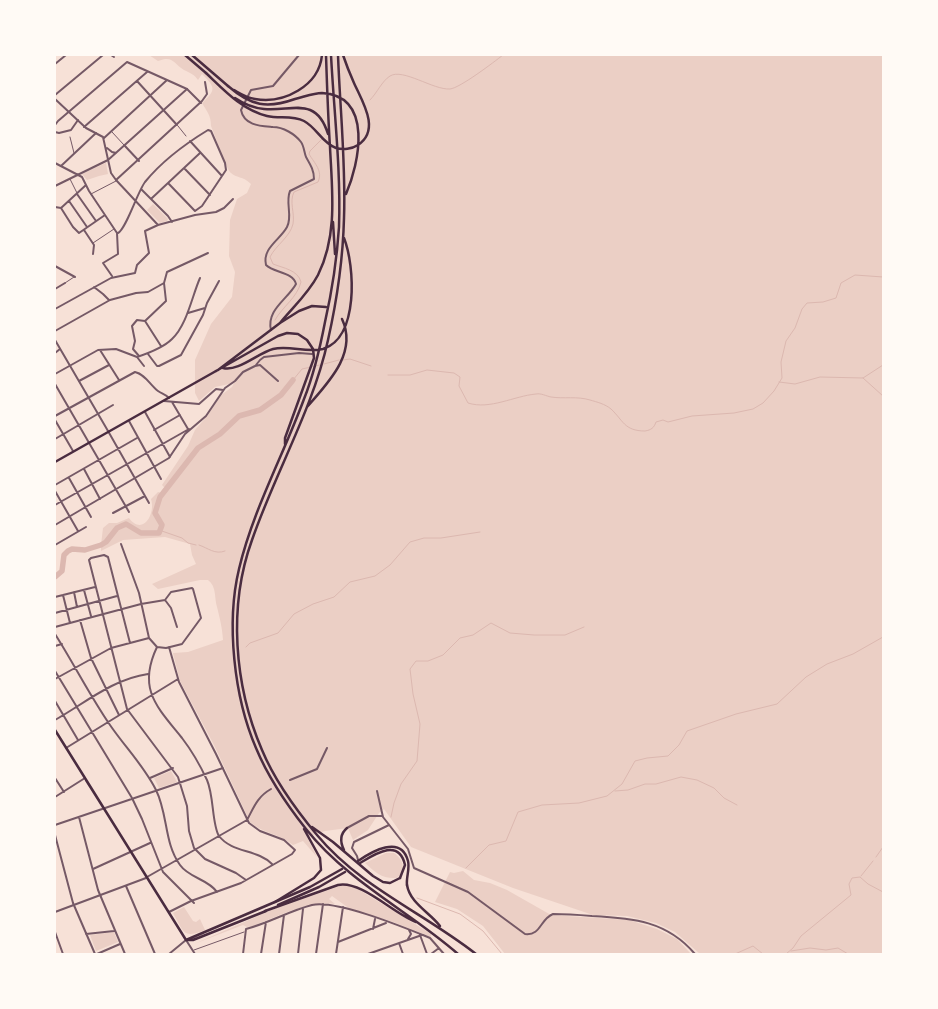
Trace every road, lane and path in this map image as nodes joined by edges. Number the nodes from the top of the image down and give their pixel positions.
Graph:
1 (66, 55) edge
2 (103, 55) edge
3 (111, 55) edge
4 (185, 55) edge
5 (192, 55) edge
6 (299, 55) edge
7 (324, 55) edge
8 (331, 55) edge
9 (338, 55) edge
10 (343, 55) edge
11 (114, 57) dead end
12 (55, 64) edge
13 (147, 72) junction
14 (167, 80) junction
15 (137, 81) junction
16 (205, 82) dead end
17 (228, 86) junction
18 (187, 89) junction
19 (228, 93) junction
20 (150, 96) junction
21 (55, 97) edge
22 (200, 103) junction
23 (164, 110) junction
24 (69, 112) junction
25 (78, 120) junction
26 (55, 125) edge
27 (177, 125) junction
28 (84, 127) junction
29 (55, 132) edge
30 (111, 132) junction
31 (96, 133) junction
32 (186, 136) dead end
33 (70, 137) dead end
34 (104, 138) junction
35 (330, 139) junction
36 (190, 141) junction
37 (106, 146) junction
38 (125, 146) junction
39 (118, 152) junction
40 (200, 153) junction
41 (74, 154) junction
42 (108, 160) junction
43 (139, 161) junction
44 (55, 163) edge
45 (61, 166) junction
46 (184, 168) junction
47 (79, 174) junction
48 (222, 176) junction
49 (70, 178) junction
50 (116, 180) junction
51 (168, 183) junction
52 (86, 185) junction
53 (55, 186) edge
54 (141, 189) junction
55 (77, 194) junction
56 (91, 194) junction
57 (210, 195) junction
58 (344, 197) junction
59 (152, 198) junction
60 (232, 198) dead end
61 (135, 200) junction
62 (69, 201) junction
63 (55, 207) edge
64 (61, 208) junction
65 (105, 215) junction
66 (96, 221) junction
67 (332, 221) junction
68 (172, 222) junction
69 (158, 225) junction
70 (87, 227) junction
71 (115, 229) junction
72 (84, 230) junction
73 (118, 234) junction
74 (344, 237) junction
75 (93, 243) junction
76 (208, 253) dead end
77 (92, 254) dead end
78 (335, 260) junction
79 (55, 266) edge
80 (75, 277) joint
81 (113, 277) junction
82 (200, 278) dead end
83 (219, 281) dead end
84 (65, 283) joint
85 (164, 283) junction
86 (55, 285) edge
87 (94, 287) junction
88 (56, 289) edge
89 (109, 300) junction
90 (206, 307) junction
91 (326, 307) dead end
92 (55, 308) edge
93 (188, 313) junction
94 (342, 319) dead end
95 (145, 321) junction
96 (280, 323) junction
97 (270, 330) junction
98 (55, 331) edge
99 (55, 340) edge
100 (161, 346) junction
101 (60, 349) junction
102 (100, 350) junction
103 (55, 352) edge
104 (147, 353) junction
105 (314, 354) junction
106 (139, 357) junction
107 (70, 365) junction
108 (109, 365) junction
109 (256, 365) junction
110 (144, 366) dead end
111 (223, 368) junction
112 (312, 370) junction
113 (216, 371) junction
114 (55, 374) edge
115 (119, 380) junction
116 (79, 381) junction
117 (278, 381) dead end
118 (55, 384) edge
119 (223, 390) junction
120 (88, 397) junction
121 (169, 398) junction
122 (163, 401) junction
123 (172, 402) junction
124 (113, 405) dead end
125 (69, 408) junction
126 (306, 408) junction
127 (145, 412) junction
128 (98, 414) junction
129 (180, 415) junction
130 (55, 416) edge
131 (55, 420) edge
132 (128, 421) junction
133 (79, 425) junction
134 (154, 430) junction
135 (189, 430) junction
136 (108, 431) junction
137 (64, 434) junction
138 (137, 438) junction
139 (55, 439) edge
140 (89, 442) junction
141 (162, 444) junction
142 (118, 449) junction
143 (73, 451) junction
144 (145, 453) junction
145 (55, 456) edge
146 (170, 457) junction
147 (99, 460) junction
148 (56, 461) edge
149 (127, 463) junction
150 (154, 468) junction
151 (84, 469) junction
152 (107, 474) junction
153 (68, 478) junction
154 (136, 479) junction
155 (161, 479) dead end
156 (92, 484) junction
157 (55, 485) edge
158 (116, 489) junction
159 (55, 491) edge
160 (77, 492) junction
161 (145, 496) junction
162 (100, 499) junction
163 (61, 501) junction
164 (150, 503) dead end
165 (55, 505) edge
166 (126, 506) junction
167 (86, 508) junction
168 (129, 512) dead end
169 (113, 513) dead end
170 (70, 517) junction
171 (91, 518) dead end
172 (55, 525) edge
173 (86, 527) dead end
174 (78, 531) junction
175 (122, 544) dead end
176 (55, 545) edge
177 (95, 587) junction
178 (84, 590) junction
179 (74, 592) junction
180 (63, 595) junction
181 (55, 596) edge
182 (117, 596) junction
183 (165, 600) junction
184 (99, 601) junction
185 (88, 604) junction
186 (141, 604) junction
187 (77, 607) junction
188 (66, 610) junction
189 (120, 610) junction
190 (55, 613) edge
191 (102, 615) junction
192 (91, 617) junction
193 (80, 620) junction
194 (70, 623) junction
195 (55, 627) edge
196 (177, 627) dead end
197 (55, 634) edge
198 (149, 638) junction
199 (130, 643) junction
200 (62, 644) junction
201 (55, 646) edge
202 (157, 647) junction
203 (169, 647) junction
204 (111, 648) junction
205 (91, 658) junction
206 (75, 667) junction
207 (55, 671) edge
208 (148, 674) junction
209 (58, 677) junction
210 (55, 679) edge
211 (178, 680) junction
212 (120, 682) junction
213 (106, 689) junction
214 (151, 695) junction
215 (94, 697) junction
216 (55, 701) edge
217 (77, 708) junction
218 (128, 709) junction
219 (64, 715) junction
220 (118, 715) junction
221 (55, 720) edge
222 (108, 722) junction
223 (55, 732) edge
224 (91, 732) junction
225 (78, 740) junction
226 (66, 748) junction
227 (327, 748) dead end
228 (173, 768) junction
229 (223, 768) junction
230 (204, 775) junction
231 (55, 778) edge
232 (150, 778) junction
233 (86, 779) junction
234 (290, 780) dead end
235 (181, 783) junction
236 (271, 790) dead end
237 (156, 791) junction
238 (377, 791) dead end
239 (64, 792) junction
240 (55, 796) edge
241 (132, 798) junction
242 (104, 808) junction
243 (79, 816) junction
244 (298, 817) junction
245 (383, 817) junction
246 (247, 820) junction
247 (55, 825) edge
248 (390, 825) junction
249 (310, 826) junction
250 (347, 828) joint
251 (55, 834) edge
252 (220, 836) junction
253 (151, 843) junction
254 (196, 850) junction
255 (130, 852) junction
256 (346, 853) junction
257 (177, 861) junction
258 (359, 862) junction
259 (272, 864) junction
260 (92, 868) junction
261 (414, 868) junction
262 (408, 869) junction
263 (162, 870) junction
264 (146, 878) junction
265 (246, 880) junction
266 (126, 886) junction
267 (217, 892) junction
268 (100, 895) junction
269 (191, 901) junction
270 (275, 902) junction
271 (194, 903) dead end
272 (323, 904) junction
273 (74, 905) junction
274 (343, 907) junction
275 (304, 908) junction
276 (265, 911) junction
277 (55, 912) edge
278 (168, 912) junction
279 (284, 915) junction
280 (375, 918) junction
281 (266, 922) junction
282 (387, 922) junction
283 (420, 923) junction
284 (405, 928) junction
285 (373, 929) junction
286 (442, 929) junction
287 (115, 930) junction
288 (246, 930) junction
289 (55, 932) edge
290 (86, 934) junction
291 (421, 935) junction
292 (408, 939) junction
293 (186, 940) junction
294 (338, 942) junction
295 (399, 943) junction
296 (120, 944) junction
297 (439, 948) junction
298 (193, 950) junction
299 (378, 950) junction
300 (63, 954) edge
301 (96, 954) edge
302 (125, 954) edge
303 (155, 954) edge
304 (169, 954) edge
305 (195, 954) edge
306 (243, 954) edge
307 (261, 954) edge
308 (279, 954) edge
309 (298, 954) edge
310 (316, 954) edge
311 (336, 954) edge
312 (368, 954) edge
313 (380, 954) edge
314 (403, 954) edge
315 (427, 954) edge
316 (431, 954) edge
317 (444, 954) edge
318 (458, 954) edge
319 (476, 954) edge
320 (695, 954) edge

1 - 12 street
2 - 21 street
3 - 11 street
4 - 19 main road
5 - 17 main road
6 - 97 street
7 - 17 main road
7 - 35 main road
8 - 78 main road
9 - 58 main road
10 - 19 main road
13 - 14 street
13 - 15 street
13 - 24 street
14 - 18 street
14 - 20 street
15 - 20 street
15 - 28 street
16 - 22 street
17 - 58 main road
18 - 22 street
18 - 23 street
19 - 35 main road
20 - 23 street
20 - 30 street
21 - 24 street
22 - 27 street
23 - 27 street
23 - 38 street
24 - 25 street
24 - 26 street
25 - 28 street
25 - 29 street
27 - 32 street
27 - 43 street
28 - 31 street
30 - 34 street
30 - 38 street
31 - 34 street
31 - 41 street
33 - 41 street
34 - 37 street
35 - 67 main road
36 - 40 street
36 - 48 street
36 - 54 street
37 - 39 street
37 - 42 street
38 - 39 street
38 - 43 street
39 - 42 street
40 - 46 street
40 - 48 street
41 - 45 street
42 - 47 street
42 - 50 street
43 - 50 street
44 - 45 street
45 - 47 street
46 - 51 street
46 - 57 street
47 - 49 street
47 - 52 street
48 - 57 street
49 - 53 street
49 - 55 street
50 - 56 street
50 - 61 street
51 - 57 street
51 - 59 street
52 - 55 street
52 - 56 street
54 - 59 street
54 - 61 street
55 - 62 street
55 - 66 street
56 - 65 street
58 - 74 main road
59 - 68 street
60 - 68 street
61 - 69 street
61 - 73 street
62 - 64 street
62 - 70 street
63 - 64 street
64 - 72 street
65 - 66 street
65 - 71 street
66 - 70 street
67 - 78 main road
67 - 96 main road
68 - 69 street
69 - 81 street
70 - 72 street
71 - 73 street
71 - 75 street
72 - 75 street
73 - 81 street
74 - 111 main road
74 - 126 main road
75 - 77 street
76 - 85 street
78 - 112 main road
79 - 80 street
80 - 84 street
81 - 87 street
82 - 93 street
83 - 90 street
84 - 88 street
85 - 89 street
85 - 95 street
86 - 88 street
87 - 89 street
87 - 92 street
89 - 98 street
90 - 93 street
90 - 104 street
91 - 96 main road
93 - 100 street
94 - 126 main road
95 - 100 street
95 - 106 street
96 - 97 main road
97 - 113 main road
99 - 101 street
100 - 104 street
101 - 103 street
101 - 107 street
102 - 106 street
102 - 107 street
102 - 108 street
104 - 106 street
105 - 109 street
105 - 111 main road
105 - 112 main road
106 - 110 street
107 - 114 street
107 - 116 street
108 - 115 street
108 - 116 street
109 - 117 street
109 - 119 street
111 - 113 main road
112 - 244 main road
113 - 121 main road
115 - 120 street
115 - 121 street
116 - 120 street
118 - 125 street
119 - 123 street
119 - 135 street
120 - 125 street
120 - 128 street
121 - 122 main road
122 - 123 street
122 - 127 main road
123 - 129 street
124 - 128 street
125 - 130 street
125 - 133 street
126 - 249 main road
127 - 132 main road
127 - 134 street
128 - 133 street
128 - 136 street
129 - 134 street
129 - 135 street
131 - 137 street
132 - 136 main road
132 - 138 street
133 - 137 street
133 - 140 street
134 - 141 street
135 - 141 street
135 - 146 street
136 - 140 main road
136 - 142 street
137 - 139 street
137 - 143 street
138 - 142 street
138 - 144 street
140 - 143 main road
140 - 147 street
141 - 144 street
141 - 146 street
142 - 147 street
142 - 149 street
143 - 148 main road
144 - 149 street
144 - 150 street
145 - 148 street
146 - 150 street
147 - 151 street
147 - 152 street
149 - 152 street
149 - 154 street
150 - 154 street
150 - 155 street
151 - 153 street
151 - 156 street
152 - 156 street
152 - 158 street
153 - 157 street
153 - 160 street
154 - 158 street
154 - 161 street
156 - 160 street
156 - 162 street
158 - 162 street
158 - 166 street
159 - 163 street
160 - 163 street
160 - 167 street
161 - 164 street
161 - 166 street
162 - 167 street
163 - 165 street
163 - 170 street
166 - 168 street
166 - 169 street
167 - 170 street
167 - 171 street
170 - 172 street
170 - 174 street
173 - 174 street
174 - 176 street
175 - 186 street
177 - 178 street
177 - 182 street
177 - 184 street
178 - 179 street
178 - 185 street
179 - 180 street
179 - 187 street
180 - 181 street
180 - 188 street
182 - 184 street
182 - 189 street
183 - 186 street
183 - 196 street
183 - 203 street
184 - 185 street
184 - 191 street
185 - 187 street
185 - 192 street
186 - 189 street
186 - 198 street
187 - 188 street
188 - 190 street
188 - 194 street
189 - 191 street
189 - 199 street
191 - 192 street
191 - 204 street
192 - 193 street
193 - 194 street
193 - 205 street
194 - 195 street
197 - 200 street
198 - 199 street
198 - 202 street
199 - 204 street
200 - 201 street
200 - 206 street
202 - 203 street
202 - 208 street
203 - 211 street
204 - 205 street
204 - 212 street
205 - 206 street
205 - 213 street
206 - 209 street
206 - 215 street
207 - 209 street
208 - 212 street
208 - 214 street
209 - 210 street
209 - 217 street
211 - 214 street
211 - 229 street
212 - 213 street
212 - 218 street
213 - 215 street
213 - 220 street
214 - 218 street
214 - 230 street
215 - 217 street
215 - 222 street
216 - 219 street
217 - 219 street
217 - 224 street
218 - 220 street
218 - 228 street
219 - 221 street
219 - 225 street
220 - 222 street
222 - 224 street
222 - 232 street
223 - 226 main road
224 - 225 street
224 - 241 street
225 - 226 street
226 - 233 main road
227 - 234 street
228 - 232 street
228 - 235 street
229 - 230 street
229 - 246 street
230 - 235 street
230 - 252 street
231 - 239 street
232 - 237 street
233 - 239 street
233 - 242 main road
235 - 237 street
235 - 254 street
236 - 246 street
237 - 241 street
237 - 257 street
238 - 245 street
239 - 240 street
241 - 242 street
241 - 253 street
242 - 243 street
242 - 255 main road
243 - 247 street
243 - 260 street
244 - 270 main road
244 - 283 main road
245 - 248 street
245 - 250 street
246 - 252 street
246 - 259 street
248 - 258 street
248 - 261 street
249 - 256 main road
249 - 286 main road
250 - 256 main road
251 - 273 street
252 - 254 street
252 - 259 street
253 - 255 street
253 - 263 street
254 - 257 street
254 - 265 street
255 - 260 street
255 - 264 main road
256 - 258 main road
257 - 263 street
257 - 267 street
258 - 262 main road
259 - 265 street
260 - 268 street
261 - 262 street
261 - 320 street
262 - 286 main road
263 - 264 street
263 - 269 street
264 - 266 street
264 - 278 main road
265 - 267 street
266 - 268 street
266 - 303 street
267 - 269 street
268 - 273 street
268 - 287 street
269 - 271 street
269 - 278 street
270 - 276 main road
270 - 293 main road
272 - 274 street
272 - 275 street
272 - 310 street
273 - 277 street
273 - 290 street
274 - 280 street
274 - 294 street
275 - 279 street
275 - 309 street
276 - 283 main road
276 - 293 main road
278 - 293 main road
279 - 281 street
279 - 308 street
280 - 282 street
280 - 285 street
281 - 288 street
281 - 307 street
282 - 284 street
282 - 285 street
283 - 318 main road
284 - 291 street
284 - 292 street
285 - 294 street
286 - 319 main road
287 - 290 street
287 - 296 street
288 - 298 street
288 - 306 street
289 - 300 street
290 - 301 street
291 - 292 street
291 - 297 street
291 - 315 street
292 - 295 street
293 - 298 street
293 - 304 street
294 - 311 street
295 - 299 street
295 - 314 street
296 - 301 street
296 - 302 street
297 - 316 street
297 - 317 street
298 - 305 street
299 - 312 street
299 - 313 street

